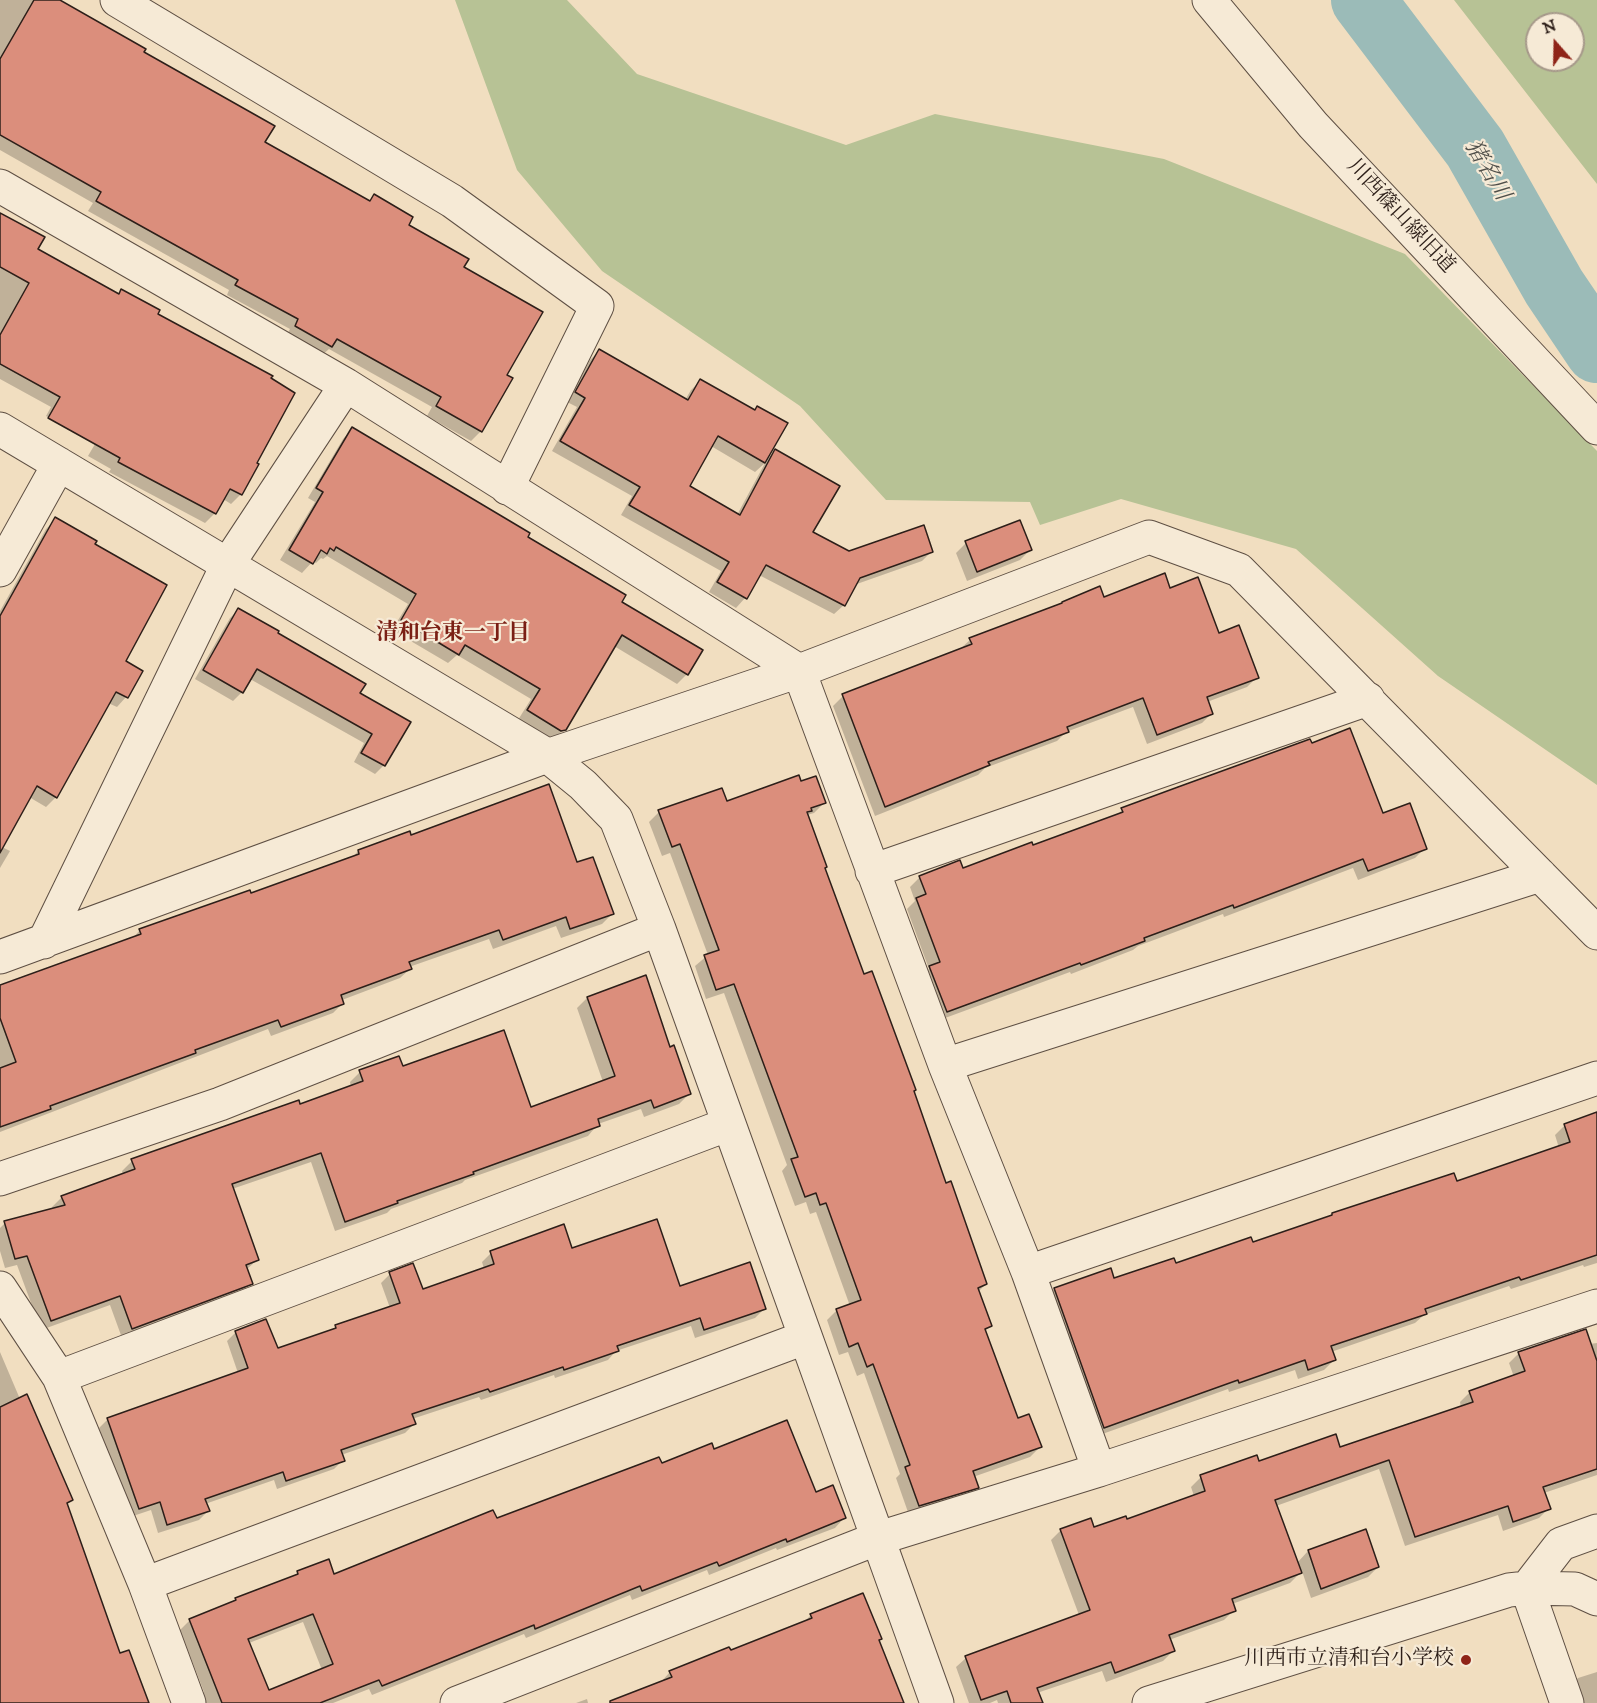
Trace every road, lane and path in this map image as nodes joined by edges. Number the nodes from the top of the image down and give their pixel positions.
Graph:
1 (117, 0) edge
2 (1209, 0) edge
3 (0, 186) edge
4 (346, 385) junction
5 (1597, 428) edge
6 (0, 429) edge
7 (59, 464) junction
8 (507, 488) junction
9 (228, 564) junction
10 (0, 570) edge
11 (799, 671) junction
12 (1368, 699) junction
13 (547, 756) junction
14 (872, 872) junction
15 (1540, 875) junction
16 (659, 929) junction
17 (1597, 933) edge
18 (44, 942) junction
19 (0, 957) edge
20 (945, 1065) junction
21 (1597, 1078) edge
22 (729, 1124) junction
23 (0, 1179) edge
24 (1028, 1272) junction
25 (0, 1288) edge
26 (1597, 1306) edge
27 (804, 1338) junction
28 (59, 1377) junction
29 (1099, 1470) junction
30 (1597, 1532) edge
31 (876, 1539) junction
32 (146, 1584) junction
33 (1527, 1588) junction
34 (1597, 1599) edge
35 (189, 1703) edge
36 (457, 1703) edge
37 (937, 1703) edge
38 (1149, 1703) edge
39 (1567, 1703) edge

1 - 8 street
2 - 5 street, 川西篠山線旧道
3 - 4 street
4 - 8 street
4 - 9 street
6 - 7 street
7 - 9 street
7 - 10 street
8 - 11 street
9 - 13 street
9 - 18 street
11 - 12 street
11 - 13 street
11 - 14 street
12 - 14 street
12 - 15 street
13 - 16 street
13 - 18 street
14 - 20 street
15 - 17 street
15 - 20 street
16 - 22 street
16 - 23 street
18 - 19 street
20 - 24 street
21 - 24 street
22 - 27 street
22 - 28 street
24 - 29 street
25 - 28 street
26 - 29 street
27 - 31 street
27 - 32 street
28 - 32 street
29 - 31 street
30 - 33 street
31 - 36 street
31 - 37 street
32 - 35 street
33 - 34 street
33 - 38 street
33 - 39 street

